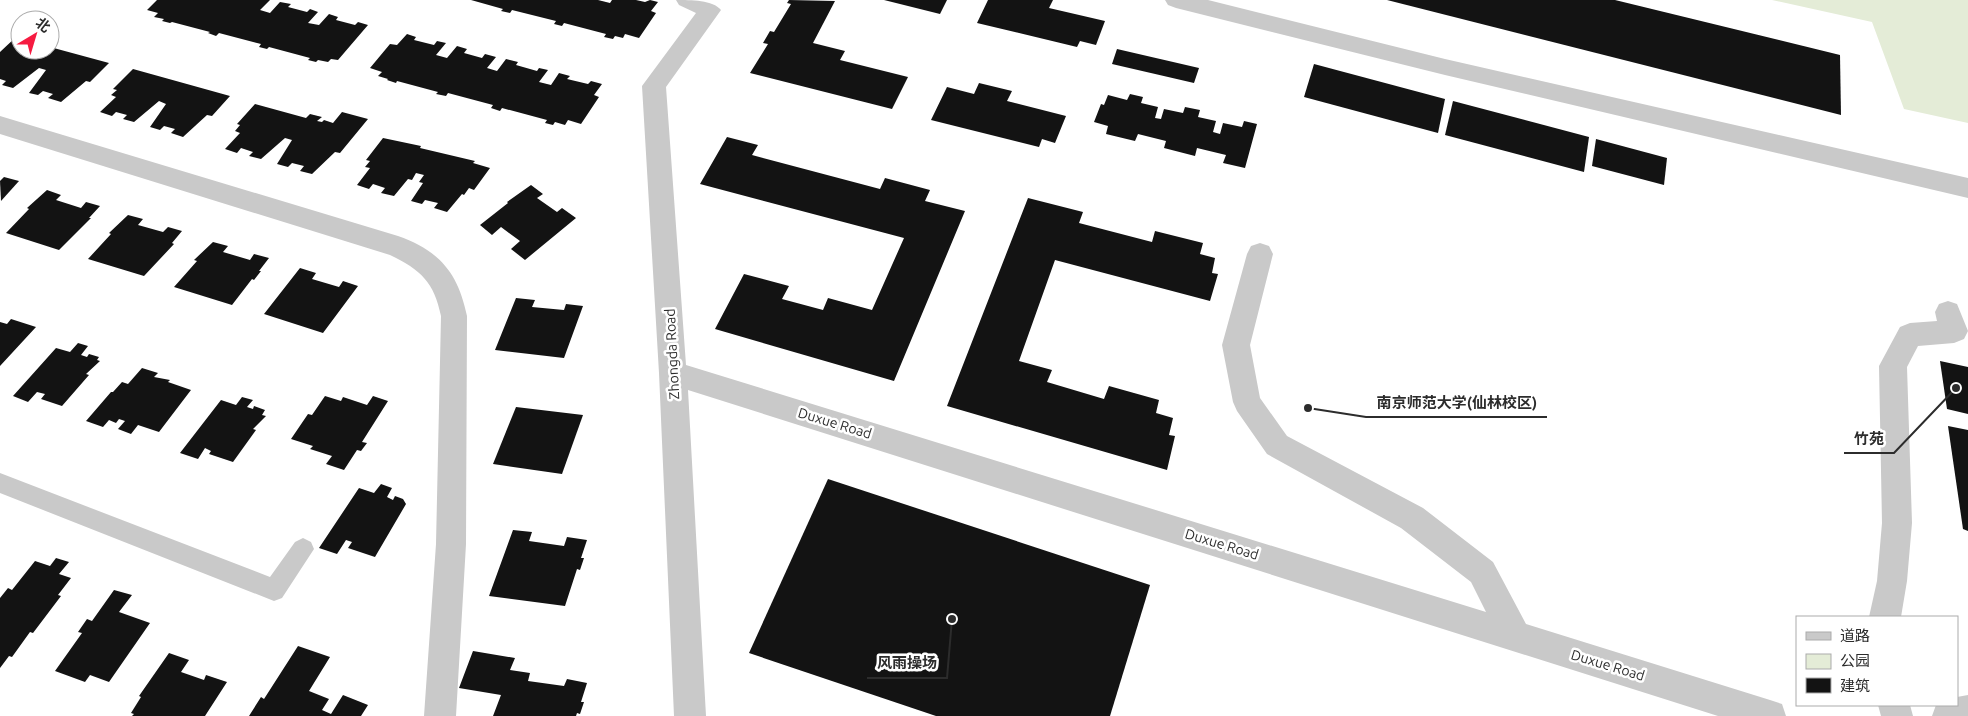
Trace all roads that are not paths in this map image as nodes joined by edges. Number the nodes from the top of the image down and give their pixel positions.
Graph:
1 (1176, 0) edge
2 (698, 5) edge
3 (0, 125) edge
4 (1968, 188) edge
5 (1260, 254) dead end
6 (1948, 312) dead end
7 (673, 373) junction
8 (0, 482) edge
9 (303, 549) dead end
10 (1885, 616) edge
11 (1515, 636) junction
12 (1968, 711) edge
13 (440, 716) edge
14 (690, 716) edge
15 (1770, 716) edge
16 (1948, 716) edge

1 - 4 street
2 - 7 street, Zhongda Road
3 - 13 street
5 - 11 street
6 - 10 street
7 - 11 street, Duxue Road
7 - 14 street, Zhongda Road
8 - 9 lane
11 - 15 street, Duxue Road
12 - 16 street

